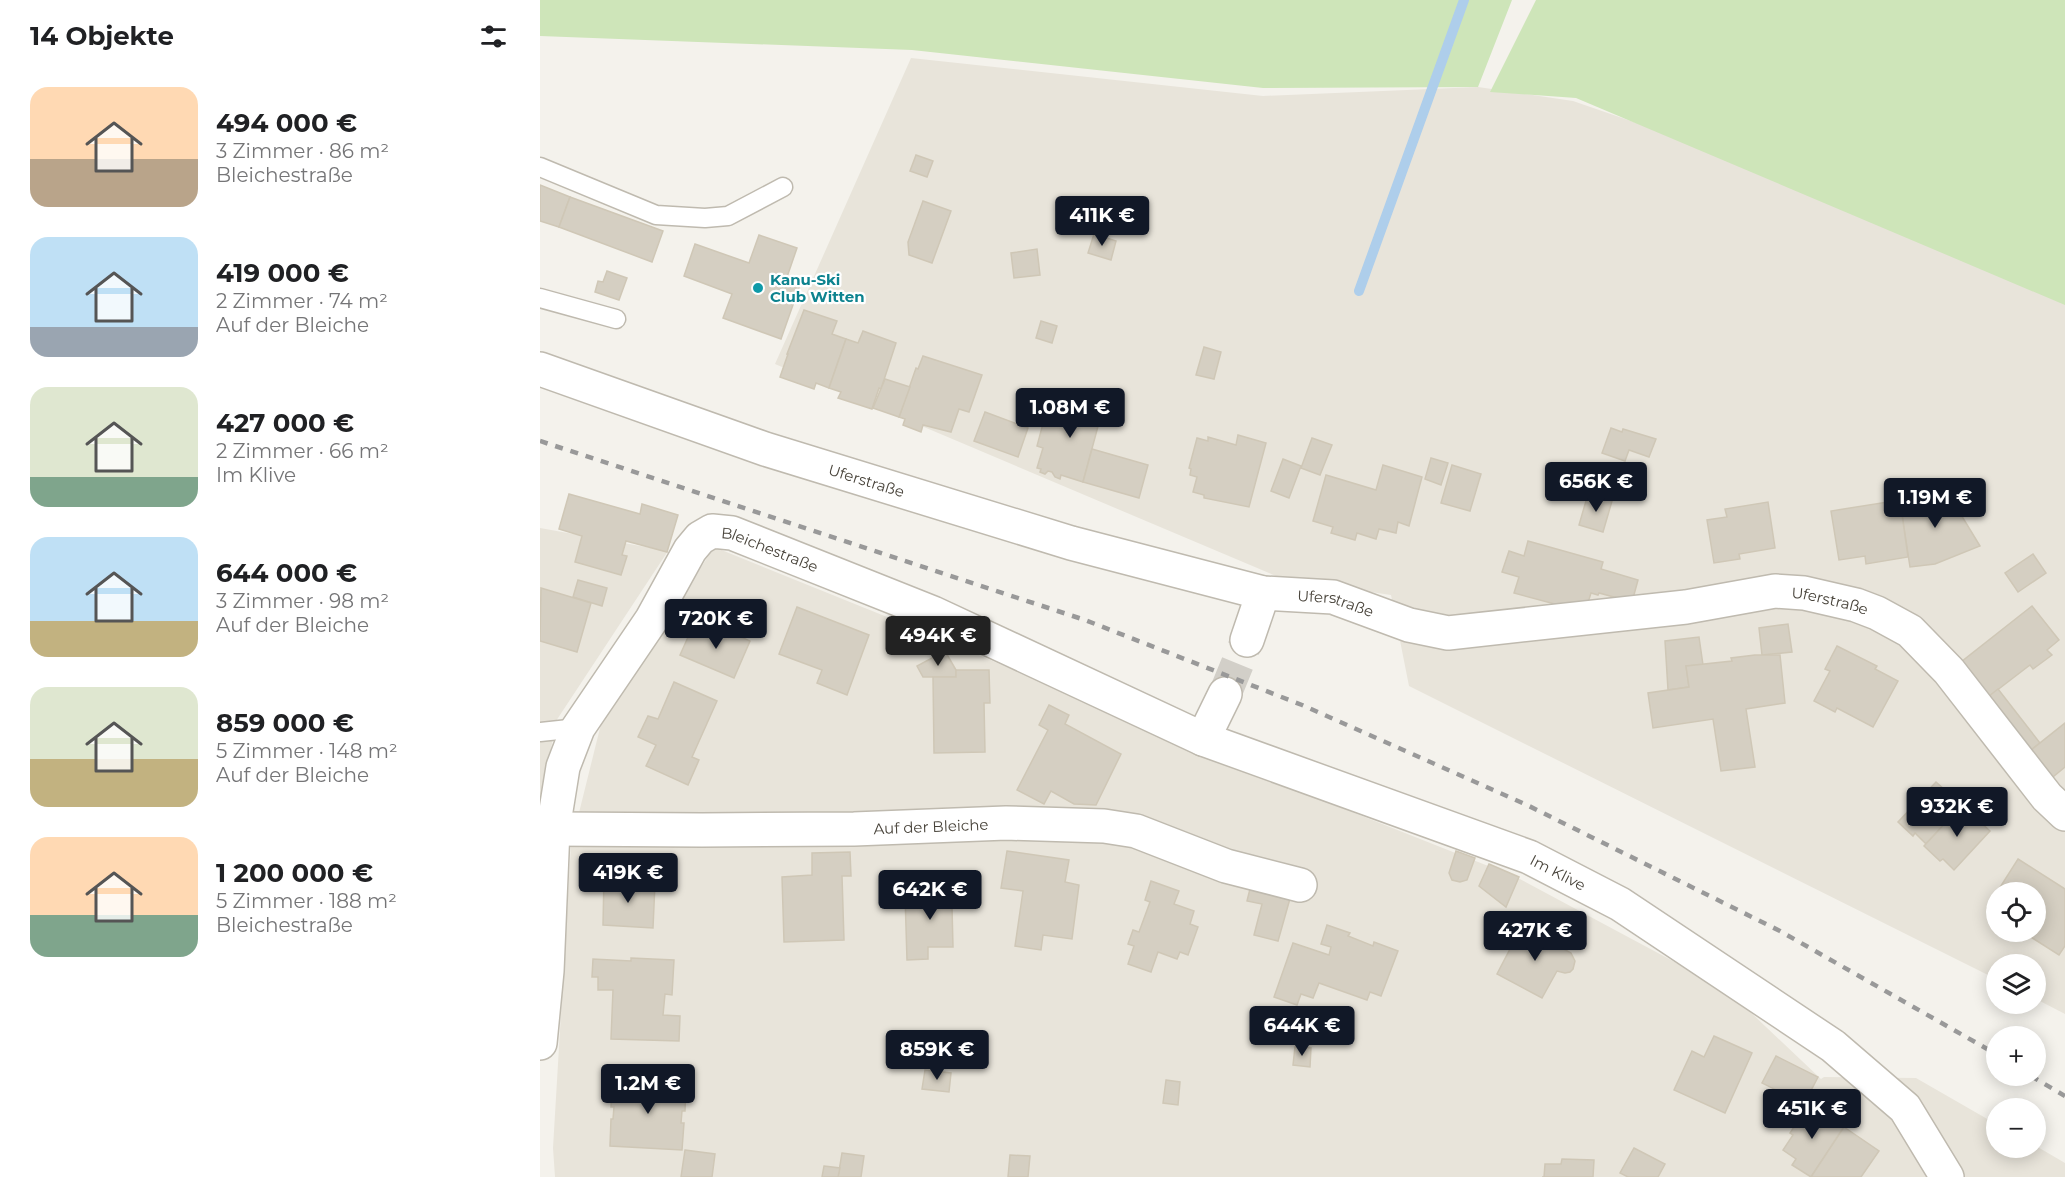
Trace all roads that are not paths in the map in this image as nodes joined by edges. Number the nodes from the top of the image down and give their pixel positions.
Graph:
1 (540, 167) edge
2 (783, 188) dead end
3 (540, 298) edge
4 (616, 319) dead end
5 (540, 369) edge
6 (1263, 593) junction
7 (1247, 640) tunnel mouth
8 (1225, 694) tunnel mouth
9 (578, 728) junction
10 (540, 732) edge
11 (1203, 739) junction
12 (2065, 814) edge
13 (553, 829) junction
14 (1300, 885) dead end
15 (540, 1043) edge
16 (1947, 1177) edge

1 - 2 lane
3 - 4 lane
5 - 6 street, Uferstraße
6 - 7 street
6 - 12 street, Uferstraße
8 - 11 street
9 - 10 lane
9 - 11 street, Bleichestraße
9 - 13 street, Bleichestraße
11 - 16 street, Im Klive
13 - 14 street, Auf der Bleiche
13 - 15 street, Bleichestraße

